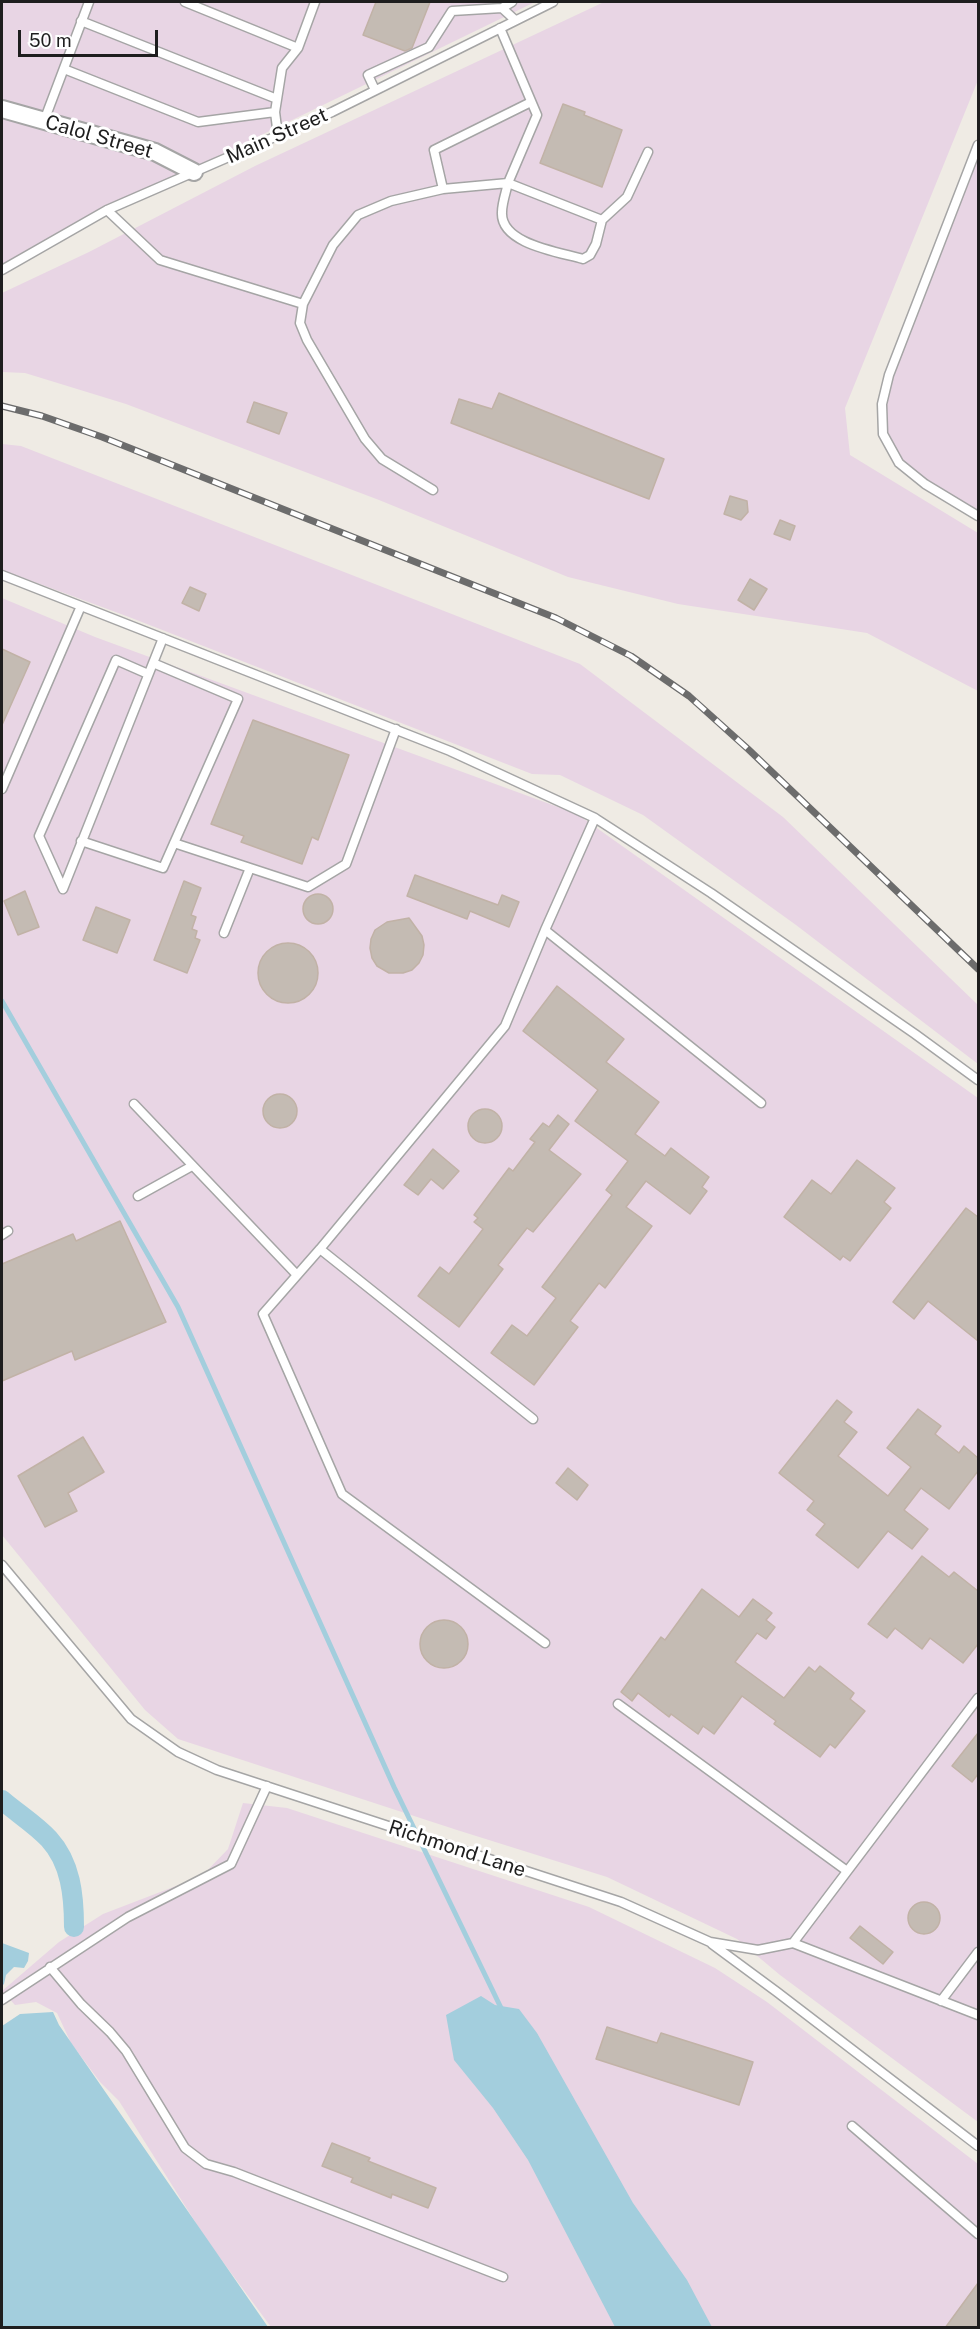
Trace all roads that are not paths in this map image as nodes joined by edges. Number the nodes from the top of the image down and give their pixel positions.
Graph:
1 (89, 2) edge
2 (185, 2) edge
3 (315, 2) edge
4 (512, 2) edge
5 (553, 2) edge
6 (502, 8) junction
7 (515, 20) junction
8 (81, 21) junction
9 (500, 28) junction
10 (298, 48) junction
11 (64, 69) junction
12 (375, 90) junction
13 (277, 99) junction
14 (531, 102) junction
15 (2, 109) edge
16 (275, 112) junction
17 (44, 121) junction
18 (278, 136) junction
19 (978, 145) edge
20 (648, 152) dead end
21 (195, 172) junction
22 (508, 183) junction
23 (443, 189) junction
24 (107, 210) junction
25 (602, 220) junction
26 (2, 270) edge
27 (303, 304) junction
28 (433, 490) dead end
29 (978, 516) edge
30 (2, 575) edge
31 (81, 606) junction
32 (163, 638) junction
33 (153, 663) junction
34 (148, 674) junction
35 (396, 729) junction
36 (2, 789) edge
37 (595, 818) junction
38 (81, 841) junction
39 (174, 843) junction
40 (250, 868) junction
41 (545, 930) junction
42 (224, 933) dead end
43 (978, 1080) edge
44 (761, 1103) dead end
45 (134, 1104) dead end
46 (192, 1166) junction
47 (138, 1196) dead end
48 (320, 1249) junction
49 (297, 1275) junction
50 (533, 1419) dead end
51 (2, 1565) edge
52 (544, 1643) dead end
53 (978, 1698) edge
54 (618, 1704) dead end
55 (269, 1787) junction
56 (847, 1871) junction
57 (710, 1942) junction
58 (793, 1943) junction
59 (978, 1952) edge
60 (50, 1966) junction
61 (2, 2000) edge
62 (941, 2001) junction
63 (978, 2015) edge
64 (852, 2126) dead end
65 (978, 2146) edge
66 (978, 2234) edge
67 (503, 2277) dead end

1 - 8 lane
2 - 10 lane
3 - 10 lane
4 - 6 lane
5 - 7 lane, Main Street
6 - 7 lane
6 - 12 lane
7 - 9 lane, Main Street
8 - 11 lane
8 - 13 lane
9 - 12 lane, Main Street
9 - 14 lane
10 - 13 lane
11 - 16 lane
11 - 17 lane
12 - 18 lane, Main Street
13 - 16 lane
14 - 22 lane
14 - 23 lane
15 - 17 street, Calol Street
16 - 18 lane
17 - 21 street, Calol Street
18 - 21 lane, Main Street
19 - 29 lane
20 - 25 lane
21 - 24 lane, Main Street
22 - 23 lane
22 - 25 lane
22 - 25 lane
23 - 27 lane
24 - 26 lane, Main Street
24 - 27 lane
27 - 28 lane
30 - 31 lane
31 - 32 lane
31 - 36 lane
32 - 33 lane
32 - 35 lane
33 - 34 lane
33 - 39 lane
34 - 38 lane
34 - 38 lane
35 - 37 lane
35 - 40 lane
37 - 41 lane
37 - 43 lane
38 - 39 lane
39 - 40 lane
40 - 42 lane
41 - 44 lane
41 - 48 lane
45 - 46 lane
46 - 47 lane
46 - 49 lane
48 - 49 lane
48 - 50 lane
49 - 52 lane
51 - 55 lane, Richmond Lane
53 - 56 lane
54 - 56 lane
55 - 57 lane, Richmond Lane
55 - 60 lane
56 - 58 lane
57 - 58 lane, Richmond Lane
57 - 65 lane
58 - 62 lane
59 - 62 lane
60 - 61 lane
60 - 67 lane
62 - 63 lane
64 - 66 lane

